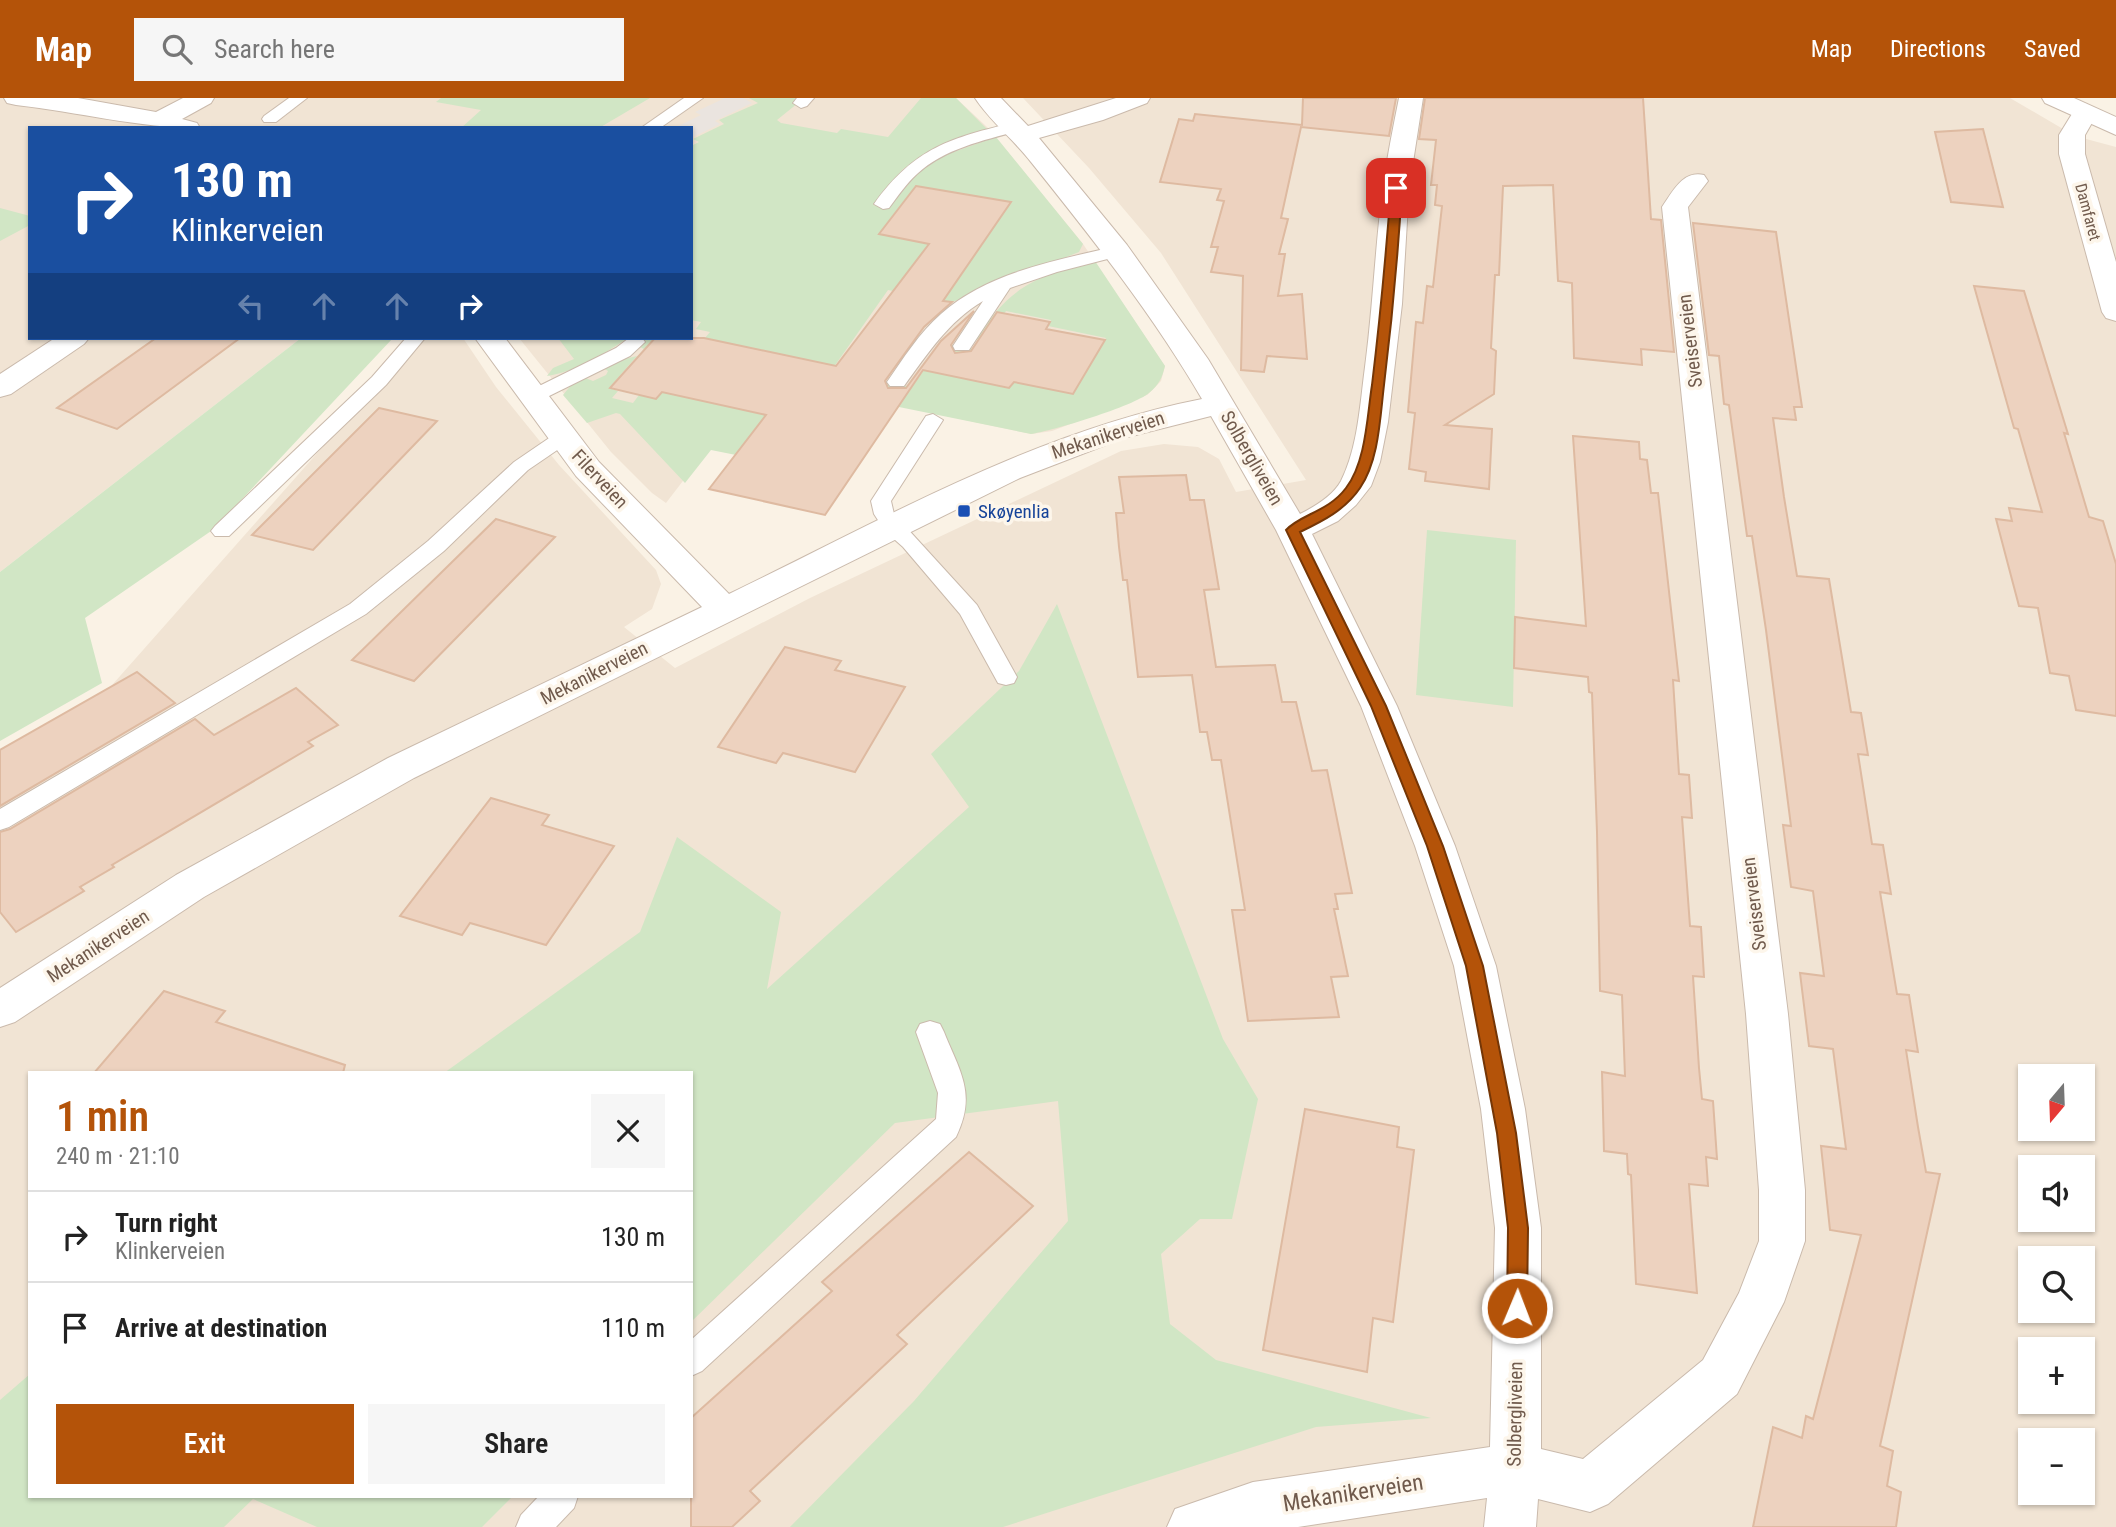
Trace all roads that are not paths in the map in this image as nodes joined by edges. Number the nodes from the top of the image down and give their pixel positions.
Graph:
1 (16, 98) edge
2 (202, 98) edge
3 (299, 98) edge
4 (695, 98) edge
5 (987, 98) edge
6 (1138, 98) edge
7 (1411, 98) edge
8 (2054, 98) edge
9 (2084, 114) junction
10 (270, 119) dead end
11 (160, 120) junction
12 (181, 126) edge
13 (652, 126) edge
14 (2116, 127) edge
15 (1020, 131) junction
16 (1695, 181) dead end
17 (883, 204) dead end
18 (1117, 251) junction
19 (1002, 286) junction
20 (2116, 312) edge
21 (71, 340) edge
22 (414, 340) edge
23 (491, 340) edge
24 (636, 342) dead end
25 (962, 345) dead end
26 (897, 382) dead end
27 (0, 388) edge
28 (533, 397) junction
29 (1221, 405) junction
30 (933, 421) dead end
31 (562, 438) junction
32 (892, 526) junction
33 (1293, 530) junction
34 (222, 531) dead end
35 (723, 608) junction
36 (1006, 677) dead end
37 (0, 821) edge
38 (0, 1010) edge
39 (930, 1032) dead end
40 (693, 1359) edge
41 (1515, 1468) junction
42 (560, 1498) edge
43 (533, 1527) edge
44 (1193, 1527) edge
45 (1510, 1527) edge

1 - 11 street
2 - 11 street
3 - 10 lane
4 - 13 lane
5 - 15 street, Solbergliveien
6 - 15 street
7 - 33 street
8 - 9 street
9 - 14 street
9 - 20 street, Damfaret
11 - 12 street
15 - 17 lane
15 - 18 street, Solbergliveien
16 - 41 street, Sveiserveien
18 - 19 lane
18 - 29 street, Solbergliveien
19 - 25 lane
19 - 26 lane
21 - 27 street
22 - 34 lane
23 - 28 street, Filerveien
24 - 28 lane
28 - 31 street, Filerveien
29 - 32 street, Mekanikerveien
29 - 33 street, Solbergliveien
30 - 32 lane
31 - 35 street, Filerveien
31 - 37 lane
32 - 35 street, Mekanikerveien
32 - 36 lane
33 - 41 street, Solbergliveien
35 - 38 street, Mekanikerveien
39 - 40 lane
41 - 44 street, Mekanikerveien
41 - 45 street, Solbergliveien
42 - 43 lane

